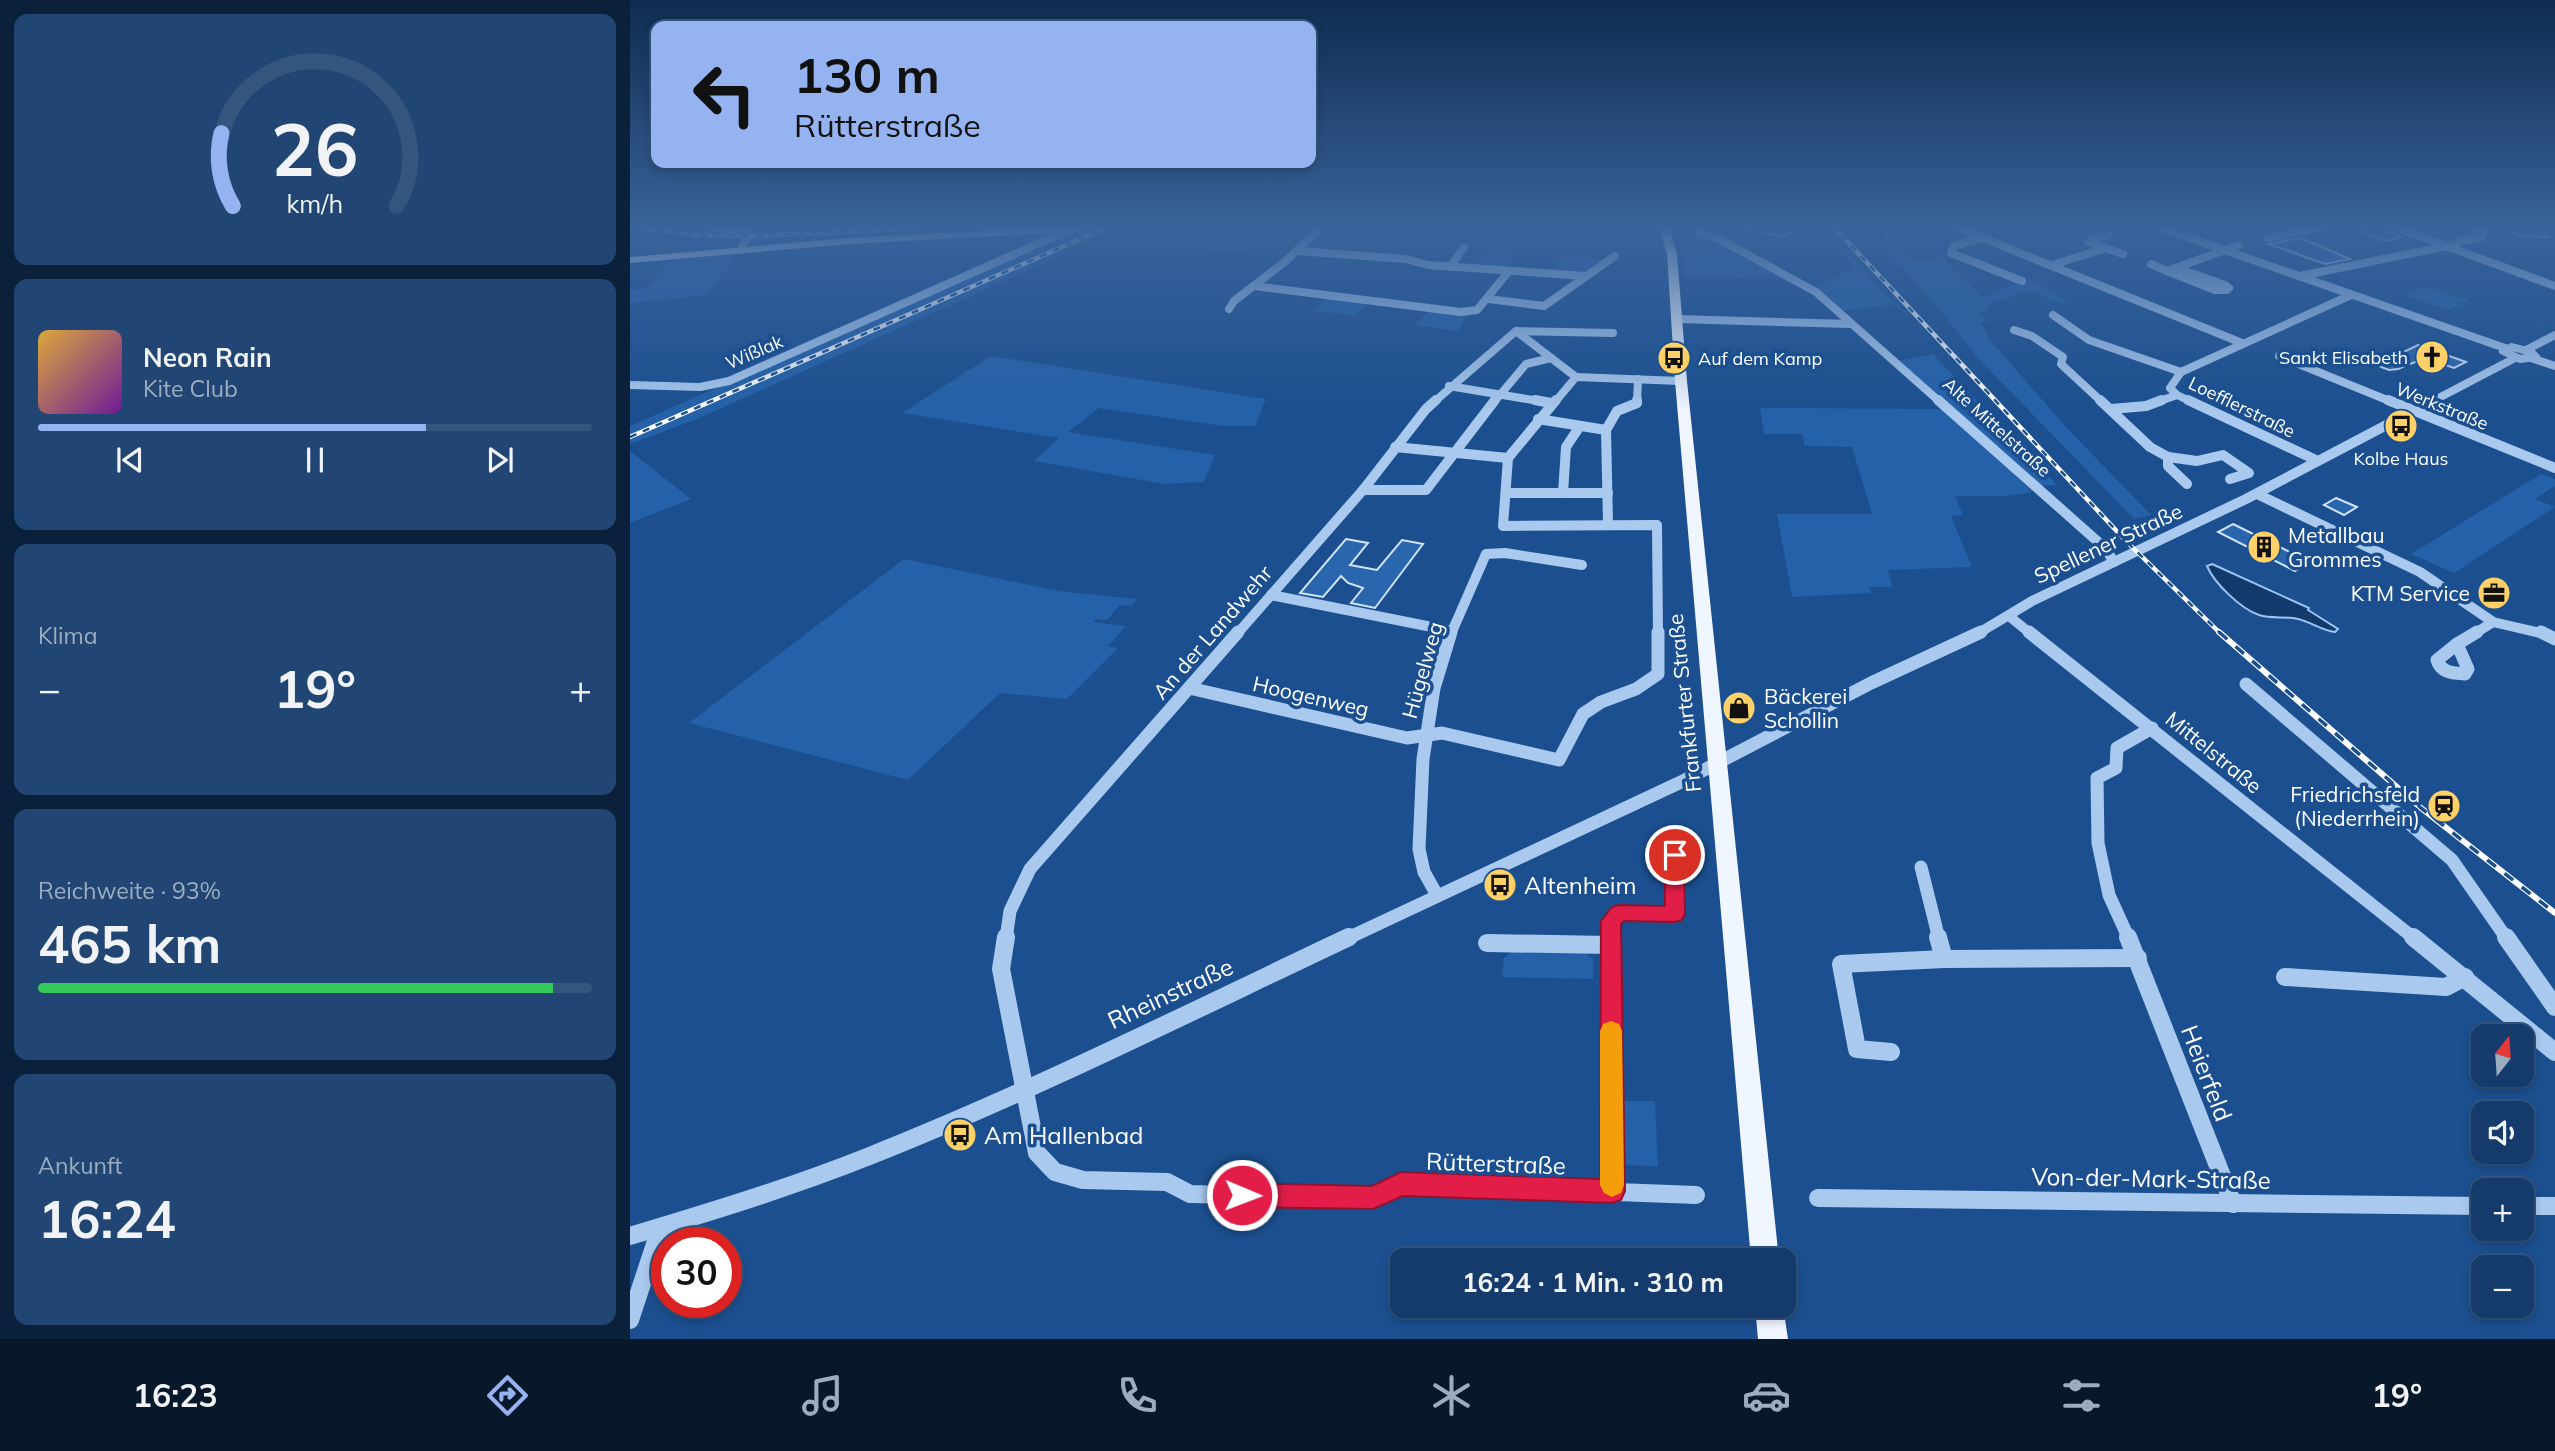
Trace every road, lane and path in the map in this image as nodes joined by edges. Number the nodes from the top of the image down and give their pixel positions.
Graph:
1 (938, 287) edge
2 (1252, 287) edge
3 (1268, 287) edge
4 (1493, 287) edge
5 (1570, 287) edge
6 (1674, 287) edge
7 (1809, 287) edge
8 (2107, 287) edge
9 (2210, 287) edge
10 (2228, 287) edge
11 (2331, 287) edge
12 (2351, 295) junction
13 (1489, 299) junction
14 (1229, 310) dead end
15 (2053, 315) dead end
16 (1676, 318) junction
17 (1851, 324) junction
18 (2014, 330) dead end
19 (1516, 331) junction
20 (1613, 333) dead end
21 (2555, 335) edge
22 (2242, 343) junction
23 (2505, 348) junction
24 (2526, 350) junction
25 (2279, 356) dead end
26 (1551, 358) junction
27 (2515, 358) junction
28 (2534, 359) junction
29 (2555, 366) edge
30 (2181, 372) junction
31 (1576, 377) junction
32 (1639, 379) junction
33 (1681, 381) junction
34 (630, 385) edge
35 (1449, 386) junction
36 (1499, 395) junction
37 (2177, 395) junction
38 (1551, 403) junction
39 (2111, 409) junction
40 (2412, 411) junction
41 (1538, 419) junction
42 (1580, 426) junction
43 (1606, 430) junction
44 (1395, 447) junction
45 (1452, 455) junction
46 (2168, 457) junction
47 (1508, 458) junction
48 (2318, 461) junction
49 (2555, 468) edge
50 (2231, 479) dead end
51 (2187, 484) dead end
52 (1363, 490) junction
53 (1506, 493) junction
54 (1563, 493) junction
55 (1608, 493) junction
56 (2257, 494) junction
57 (1608, 524) junction
58 (2114, 562) junction
59 (1582, 565) dead end
60 (1271, 595) junction
61 (2009, 615) junction
62 (2493, 622) junction
63 (1452, 631) junction
64 (2555, 639) edge
65 (2457, 643) dead end
66 (2246, 684) dead end
67 (1189, 688) junction
68 (2152, 728) junction
69 (1424, 736) junction
70 (1718, 763) junction
71 (1675, 855) dead end
72 (1921, 867) dead end
73 (1437, 895) junction
74 (1486, 943) dead end
75 (1610, 946) junction
76 (2138, 958) junction
77 (1944, 959) junction
78 (2285, 977) dead end
79 (2465, 977) junction
80 (2555, 1007) edge
81 (1891, 1052) dead end
82 (2555, 1052) edge
83 (1023, 1090) junction
84 (1612, 1191) junction
85 (1696, 1195) dead end
86 (1818, 1198) dead end
87 (2233, 1205) junction
88 (2471, 1206) edge
89 (2534, 1206) edge
90 (2555, 1206) edge
91 (666, 1227) edge
92 (651, 1231) edge
93 (630, 1236) edge
94 (1764, 1248) edge
95 (651, 1256) edge
96 (1770, 1318) edge
97 (630, 1320) edge
98 (1773, 1339) edge

1 - 34 street, Wißlak
2 - 14 street
3 - 13 street
4 - 13 street
5 - 13 street
6 - 16 main road, Frankfurter Straße
7 - 17 street, Alte Mittelstraße
8 - 22 street
9 - 10 street
11 - 12 street
12 - 22 street, Loefflerstraße
12 - 23 street
15 - 30 street, Loefflerstraße
16 - 17 street
16 - 33 main road, Frankfurter Straße
17 - 58 street, Alte Mittelstraße
18 - 39 street
19 - 20 street
19 - 26 street
19 - 35 street, An der Landwehr
21 - 24 street
22 - 30 street, Loefflerstraße
23 - 24 street
23 - 27 street
24 - 28 street
25 - 40 street, Werkstraße
26 - 31 street
26 - 36 street
27 - 28 street
27 - 40 street, Spellener Straße
28 - 29 street
30 - 37 street, Loefflerstraße
31 - 32 street
31 - 38 street
32 - 33 street
32 - 43 street
33 - 70 main road, Frankfurter Straße
35 - 36 street
35 - 44 street, An der Landwehr
36 - 38 street
36 - 45 street
37 - 39 street
37 - 48 street, Loefflerstraße
38 - 41 street
39 - 46 street
40 - 48 street, Spellener Straße
40 - 49 street, Werkstraße
41 - 42 street
41 - 47 street
42 - 43 street
42 - 54 street
43 - 55 street
44 - 45 street
44 - 52 street, An der Landwehr
45 - 47 street
45 - 52 street
46 - 50 street
46 - 51 street
47 - 53 street
48 - 56 street, Spellener Straße
52 - 60 street, An der Landwehr
53 - 54 street
53 - 57 street
54 - 55 street
55 - 57 street
56 - 58 street, Spellener Straße
56 - 62 street
57 - 69 street, Hoogenweg
58 - 61 street, Spellener Straße
59 - 63 street, Hügelweg
60 - 63 street
60 - 67 street, An der Landwehr
61 - 68 street, Mittelstraße
61 - 70 street, Spellener Straße
62 - 64 street
62 - 65 street
63 - 69 street, Hügelweg
66 - 80 street
67 - 69 street, Hoogenweg
67 - 83 street, An der Landwehr
68 - 76 street, Heierfeld
68 - 79 street, Mittelstraße
69 - 73 street, Hügelweg
70 - 73 street, Rheinstraße
70 - 94 main road, Frankfurter Straße
71 - 75 street
72 - 77 street
73 - 83 street, Rheinstraße
74 - 75 street
75 - 84 street
76 - 77 street
76 - 87 street, Heierfeld
77 - 81 street
78 - 79 street
79 - 82 street, Mittelstraße
83 - 84 street, Rütterstraße
83 - 91 street, Rheinstraße
84 - 85 street, Rütterstraße
86 - 87 street, Von-der-Mark-Straße
87 - 88 street, Von-der-Mark-Straße
89 - 90 street
92 - 93 street, Rheinstraße
95 - 97 street
96 - 98 main road

